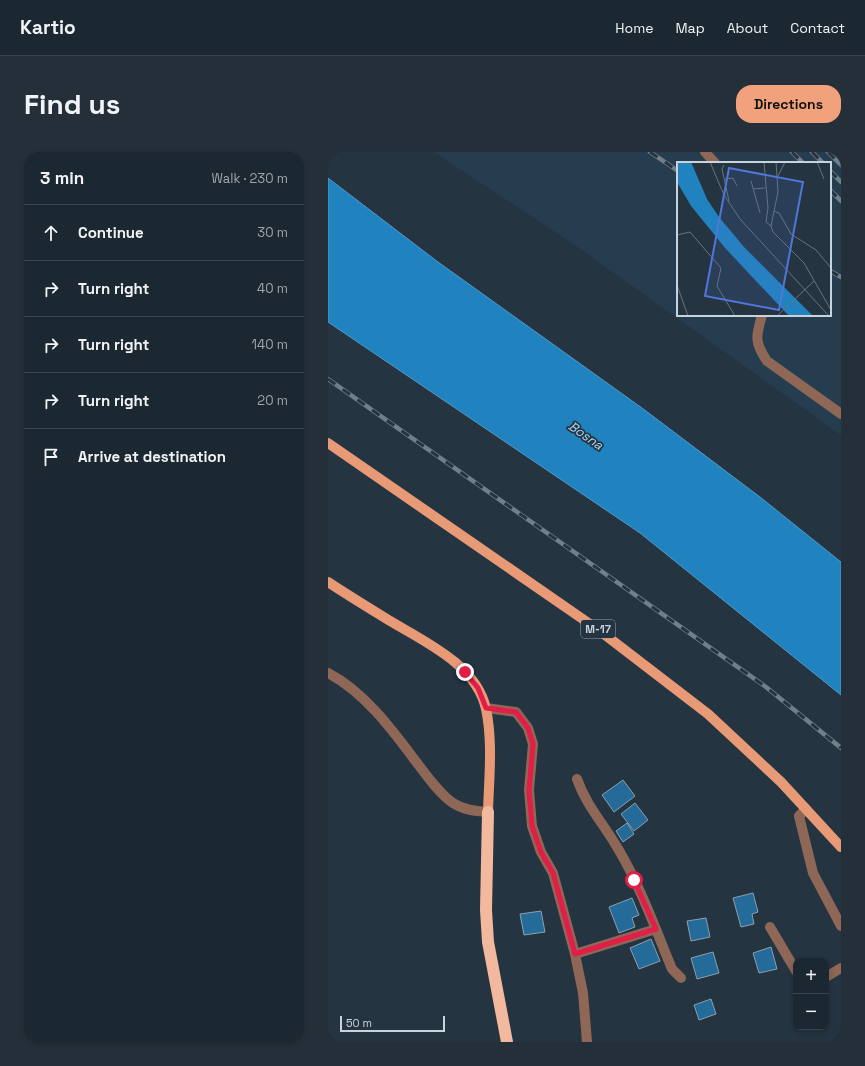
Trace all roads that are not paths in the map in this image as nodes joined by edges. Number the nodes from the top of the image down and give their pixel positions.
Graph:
1 (705, 152) edge
2 (714, 162) edge
3 (762, 316) edge
4 (841, 414) edge
5 (328, 443) edge
6 (328, 582) edge
7 (328, 673) edge
8 (486, 708) junction
9 (577, 779) dead end
10 (806, 809) junction
11 (488, 812) junction
12 (841, 847) edge
13 (841, 926) edge
14 (770, 927) dead end
15 (656, 929) junction
16 (575, 954) junction
17 (793, 966) edge
18 (841, 968) edge
19 (829, 975) edge
20 (681, 978) dead end
21 (507, 1042) edge
22 (587, 1042) edge

1 - 2 street
3 - 4 street
5 - 10 main road, M-17
6 - 8 main road
7 - 11 street
8 - 11 main road
8 - 16 street
9 - 15 street
10 - 12 main road, M-17
10 - 13 street
11 - 21 highway
14 - 17 street
15 - 16 street
15 - 20 street
16 - 22 street
18 - 19 street

